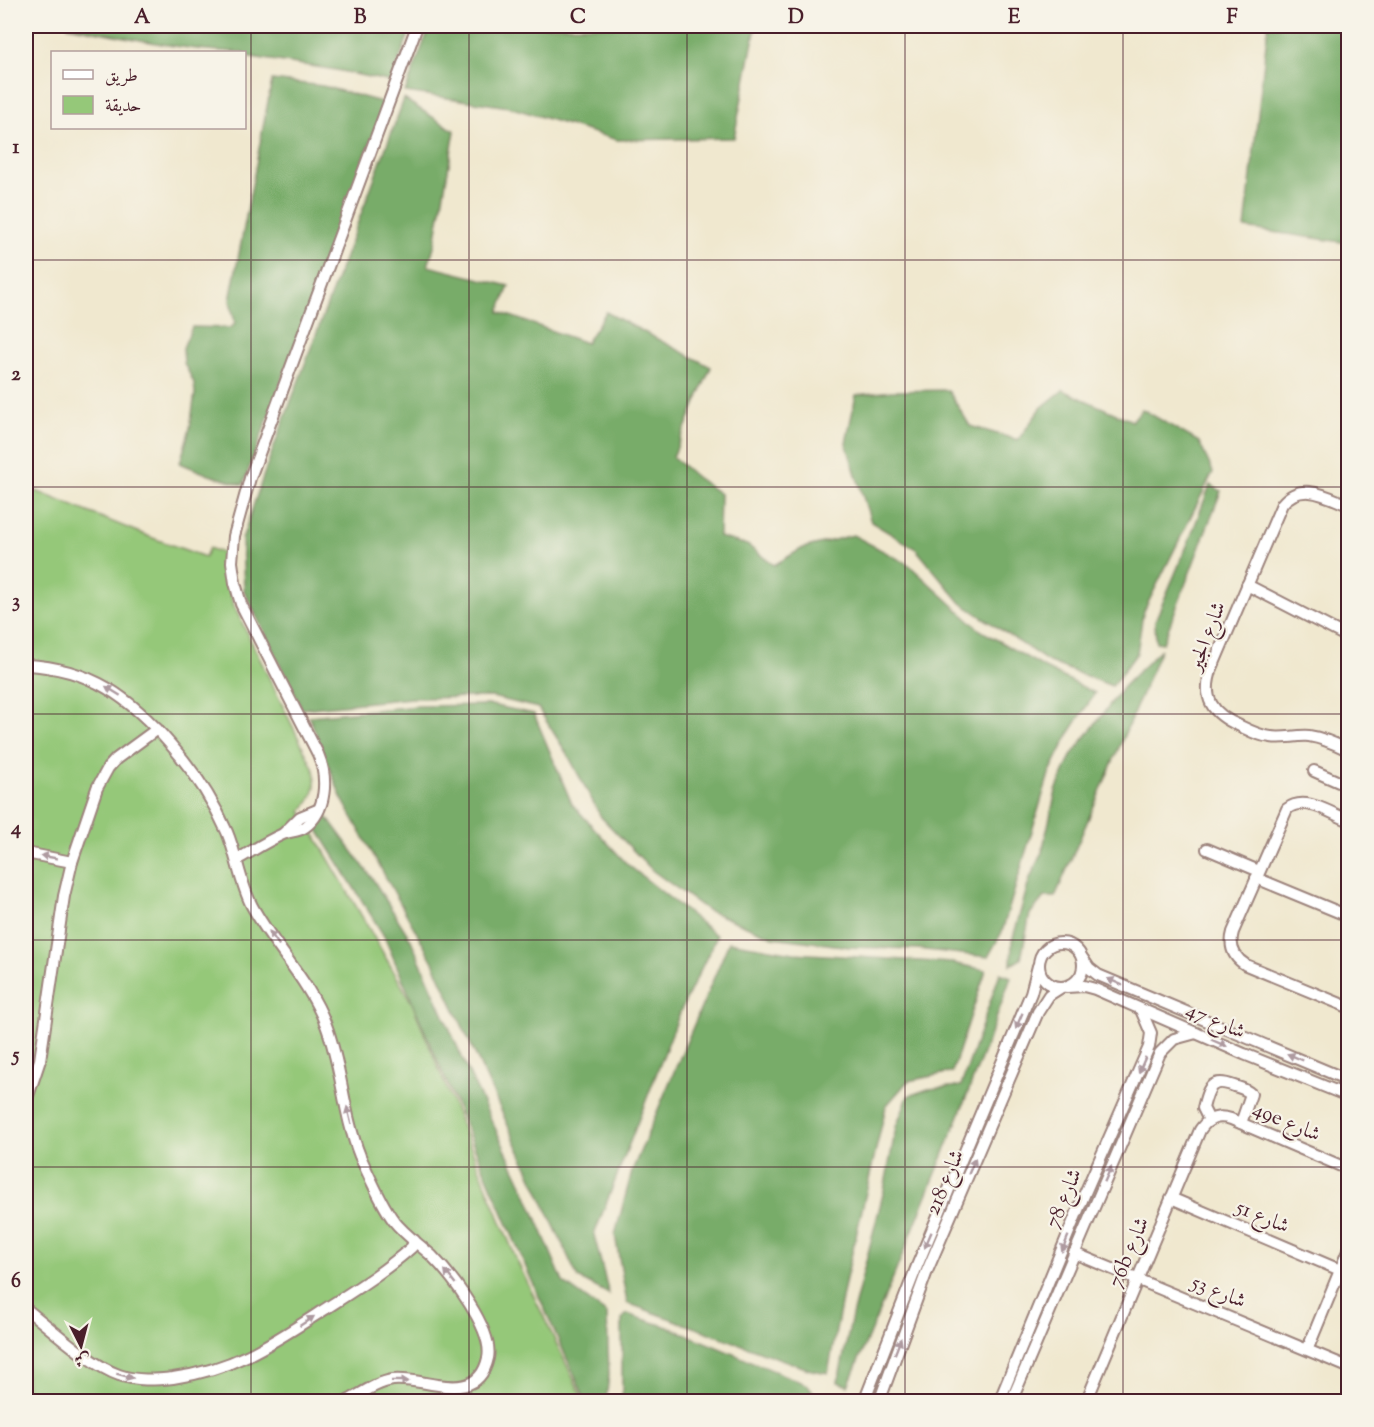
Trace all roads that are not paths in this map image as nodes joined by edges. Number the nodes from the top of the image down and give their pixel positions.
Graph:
1 (417, 26) edge
2 (1348, 505) edge
3 (1278, 511) junction
4 (1348, 511) edge
5 (1247, 585) junction
6 (1348, 637) edge
7 (26, 665) edge
8 (157, 729) junction
9 (1348, 750) edge
10 (1314, 771) dead end
11 (1348, 786) edge
12 (1348, 818) edge
13 (1207, 849) dead end
14 (26, 853) edge
15 (238, 859) junction
16 (72, 862) junction
17 (1258, 875) junction
18 (1348, 916) edge
19 (1083, 959) junction
20 (1038, 966) junction
21 (1064, 987) junction
22 (1348, 1007) edge
23 (1141, 1010) junction
24 (1196, 1033) junction
25 (1348, 1080) edge
26 (1348, 1096) edge
27 (26, 1102) edge
28 (1209, 1120) junction
29 (1242, 1123) junction
30 (1348, 1169) edge
31 (1171, 1198) junction
32 (414, 1240) junction
33 (1348, 1251) edge
34 (1074, 1253) junction
35 (1056, 1264) junction
36 (1340, 1270) junction
37 (1137, 1280) junction
38 (1055, 1297) junction
39 (26, 1309) edge
40 (1028, 1332) junction
41 (1308, 1348) junction
42 (1348, 1367) edge
43 (1019, 1383) junction
44 (346, 1401) edge
45 (864, 1401) edge
46 (879, 1401) edge
47 (999, 1401) edge
48 (1011, 1401) edge
49 (1086, 1401) edge

1 - 15 street
2 - 3 street, شارع الجير
3 - 4 street
3 - 5 street, شارع الجير
5 - 6 street
5 - 9 street, شارع الجير
8 -> 7 street
8 - 15 street
8 - 16 street
10 - 11 street
12 - 17 street
13 - 17 street
16 -> 14 street
32 -> 15 street
16 - 27 street
17 - 18 street
17 - 22 street
19 - 20 street
19 - 21 street
25 -> 19 street, شارع 47
20 - 21 street
20 -> 45 street
21 - 23 street, شارع 47
46 -> 21 street, شارع 218
23 - 24 street, شارع 47
23 -> 35 street, شارع 78
24 -> 26 street, شارع 47
34 -> 24 street, شارع 78
28 - 29 street, 49e شارع
28 - 29 street
28 - 31 street, 76b شارع
29 - 30 street, 49e شارع
31 - 36 street, شارع 51
31 - 37 street, 76b شارع
39 -> 32 street
44 -> 32 street
33 - 36 street
34 - 37 street, شارع 53
34 - 38 street, شارع 78
35 - 38 street
35 - 40 street, شارع 78
36 - 41 street
37 - 41 street, شارع 53
37 - 49 street, 76b شارع
38 - 43 street, شارع 78
40 - 43 street
40 - 47 street, شارع 78
41 - 42 street, شارع 53
43 - 48 street, شارع 78

